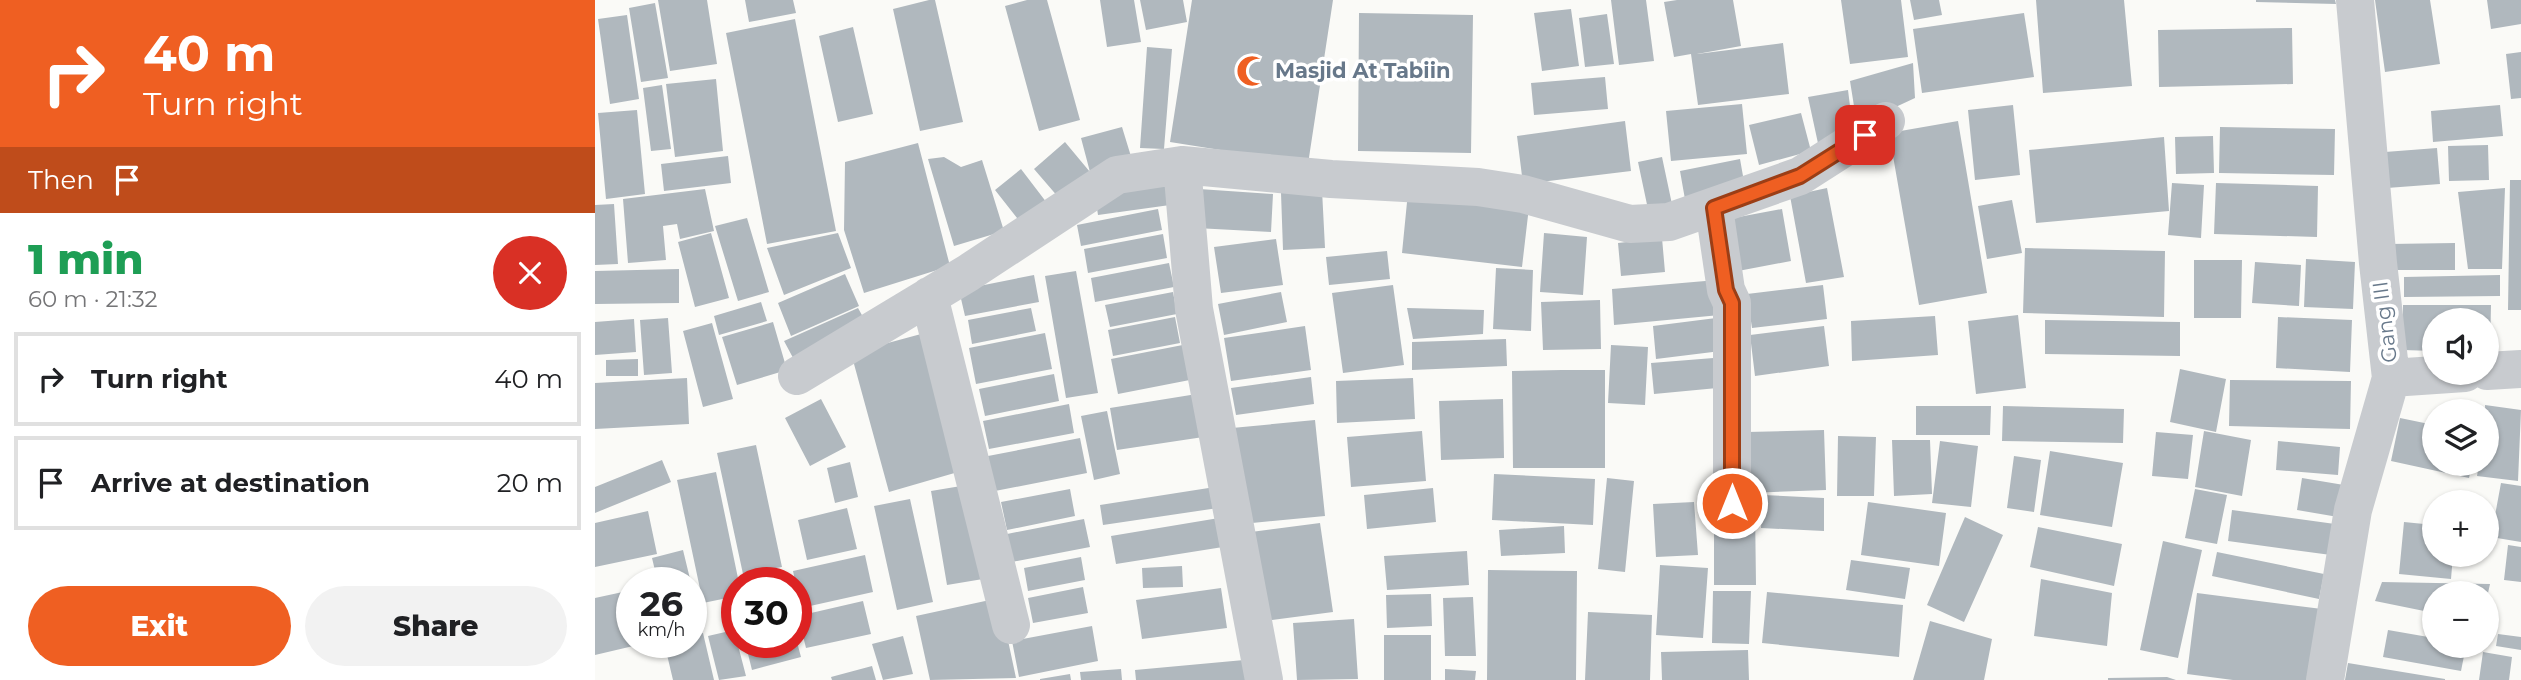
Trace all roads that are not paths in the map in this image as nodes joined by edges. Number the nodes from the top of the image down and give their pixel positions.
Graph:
1 (2354, 0) edge
2 (1886, 121) dead end
3 (1182, 165) junction
4 (1714, 208) junction
5 (929, 296) junction
6 (2521, 369) edge
7 (2499, 370) edge
8 (797, 376) dead end
9 (2422, 376) edge
10 (2391, 378) junction
11 (1732, 503) dead end
12 (1011, 625) dead end
13 (1263, 680) edge
14 (2325, 680) edge

1 - 10 street, Gang III
2 - 4 street
3 - 4 street
3 - 5 street
3 - 13 street
4 - 11 street
5 - 8 street
5 - 12 street
6 - 7 street
9 - 10 street
10 - 14 street, Gang III

